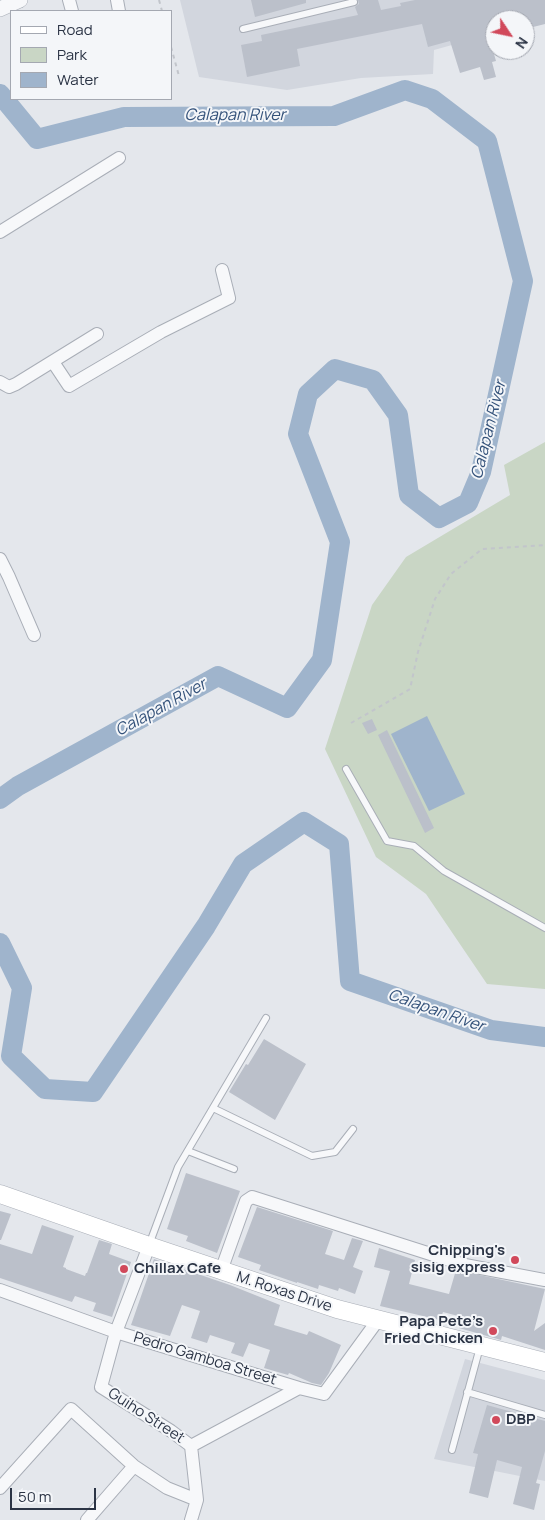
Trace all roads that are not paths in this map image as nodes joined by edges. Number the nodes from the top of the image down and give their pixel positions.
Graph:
1 (354, 2) dead end
2 (18, 3) edge
3 (0, 9) edge
4 (242, 29) dead end
5 (118, 158) dead end
6 (0, 232) edge
7 (222, 270) dead end
8 (97, 334) dead end
9 (53, 362) junction
10 (0, 382) edge
11 (0, 559) edge
12 (5, 578) edge
13 (34, 636) dead end
14 (346, 769) dead end
15 (545, 928) edge
16 (266, 1018) dead end
17 (213, 1108) junction
18 (353, 1129) dead end
19 (188, 1150) junction
20 (234, 1169) dead end
21 (1, 1196) edge
22 (149, 1246) junction
23 (222, 1271) junction
24 (545, 1280) edge
25 (0, 1290) edge
26 (378, 1320) junction
27 (116, 1332) junction
28 (480, 1346) junction
29 (545, 1362) edge
30 (299, 1388) junction
31 (467, 1392) junction
32 (545, 1415) edge
33 (191, 1446) junction
34 (452, 1450) dead end
35 (134, 1466) junction
36 (0, 1488) edge
37 (197, 1500) junction
38 (88, 1520) edge
39 (191, 1520) edge

1 - 4 lane
2 - 3 street
5 - 6 street
7 - 9 street
8 - 9 street
9 - 10 street
11 - 12 street
12 - 13 street
14 - 15 lane
16 - 17 lane
17 - 18 lane
17 - 19 lane
19 - 20 lane
19 - 22 lane
21 - 22 main road, M. Roxas Drive
22 - 23 main road, M. Roxas Drive
22 - 27 street
23 - 24 street
23 - 26 main road, M. Roxas Drive
25 - 27 street, Pedro Gamboa Street
26 - 28 main road, M. Roxas Drive
26 - 30 street, Pedro Gamboa Street
27 - 30 street, Pedro Gamboa Street
27 - 33 street, Guiho Street
28 - 29 main road, M. Roxas Drive
28 - 31 lane
30 - 33 street
31 - 32 lane
31 - 34 lane
33 - 37 street
35 - 36 street
35 - 37 street
35 - 38 street
37 - 39 street

